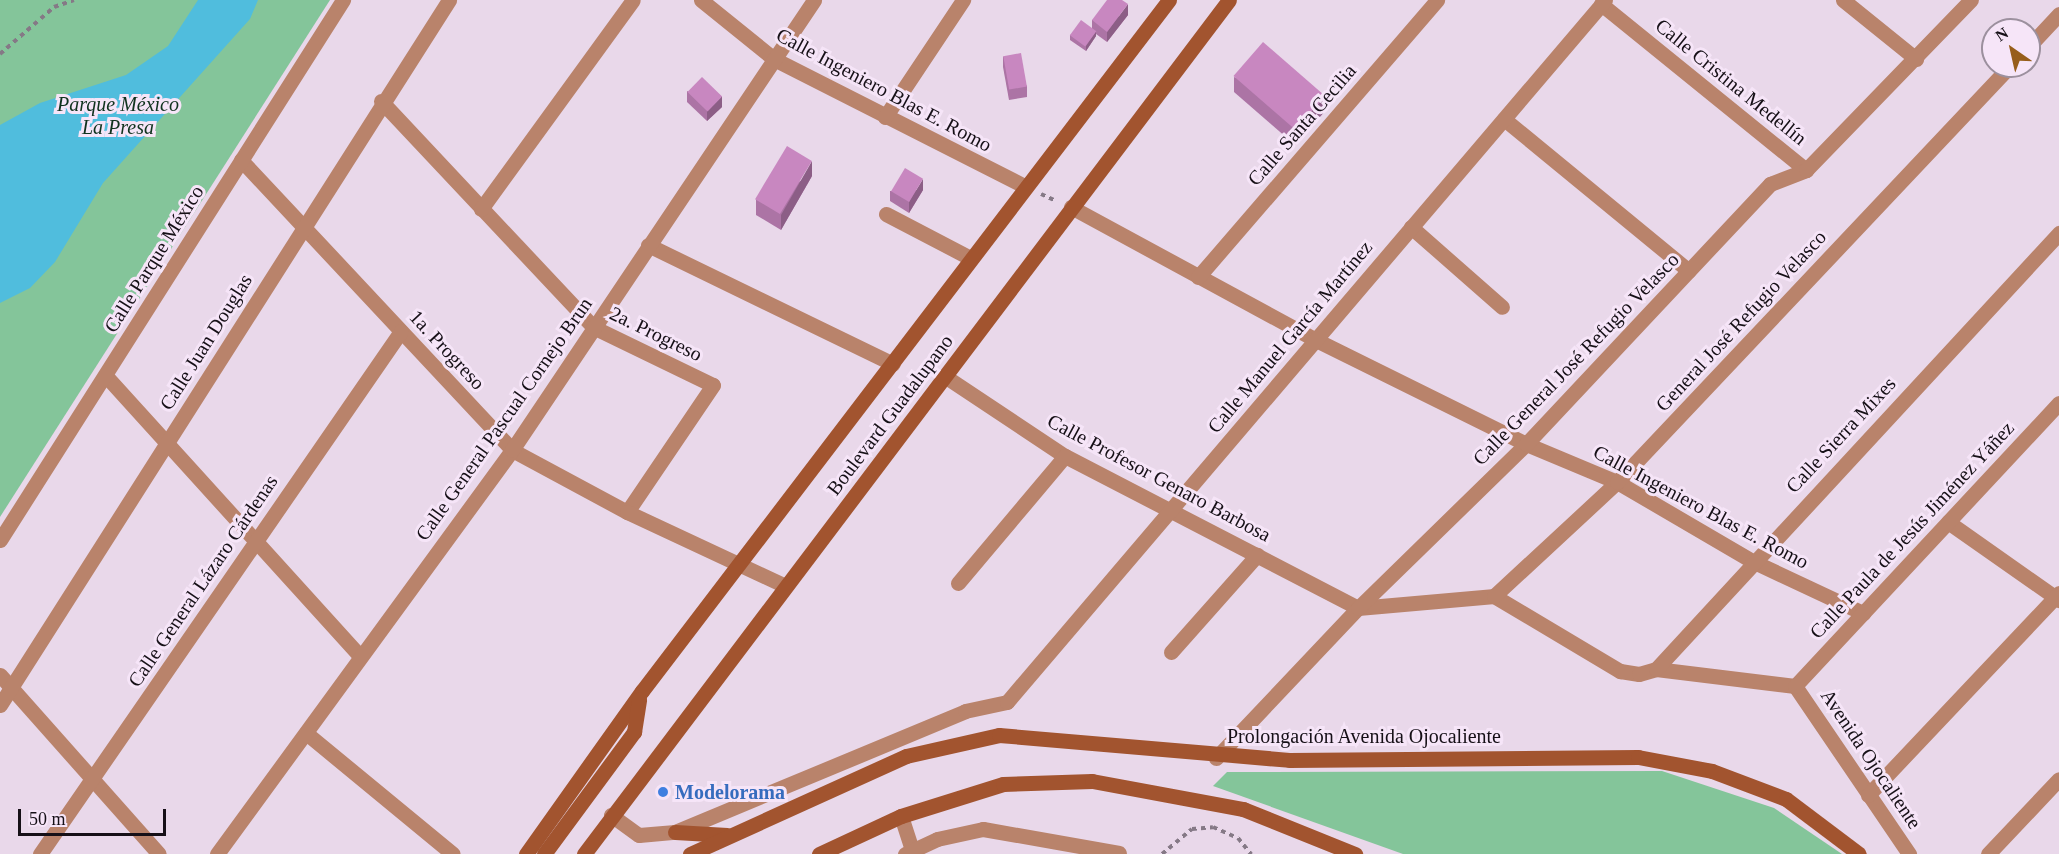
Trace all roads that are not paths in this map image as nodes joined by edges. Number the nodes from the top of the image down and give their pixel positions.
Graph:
1 (343, 0) edge
2 (448, 0) edge
3 (633, 0) edge
4 (701, 0) edge
5 (814, 0) edge
6 (963, 0) edge
7 (1169, 0) edge
8 (1229, 0) edge
9 (1437, 0) edge
10 (1843, 0) edge
11 (1971, 0) edge
12 (1603, 2) edge
13 (2059, 14) edge
14 (2041, 33) edge
15 (774, 59) junction
16 (1916, 59) junction
17 (1999, 78) edge
18 (381, 101) junction
19 (885, 117) junction
20 (1504, 119) junction
21 (242, 160) junction
22 (1806, 170) junction
23 (1024, 186) junction
24 (1071, 207) junction
25 (481, 209) junction
26 (886, 214) dead end
27 (303, 225) junction
28 (1411, 227) junction
29 (2059, 233) edge
30 (648, 245) junction
31 (970, 258) junction
32 (1689, 271) junction
33 (1198, 277) junction
34 (1502, 307) dead end
35 (593, 327) junction
36 (401, 331) junction
37 (1316, 340) junction
38 (893, 364) junction
39 (106, 376) junction
40 (946, 377) junction
41 (2059, 403) edge
42 (169, 442) junction
43 (1526, 444) junction
44 (512, 450) junction
45 (1065, 456) junction
46 (1617, 482) junction
47 (1170, 509) junction
48 (627, 512) junction
49 (1948, 522) junction
50 (255, 539) junction
51 (0, 540) edge
52 (1257, 555) junction
53 (1752, 561) junction
54 (739, 566) junction
55 (958, 583) dead end
56 (786, 586) junction
57 (1494, 596) junction
58 (2058, 596) edge
59 (1358, 608) junction
60 (1863, 613) junction
61 (1171, 652) dead end
62 (360, 656) junction
63 (1656, 669) junction
64 (0, 675) edge
65 (1795, 686) junction
66 (12, 688) junction
67 (642, 691) junction
68 (0, 705) edge
69 (306, 733) junction
70 (1216, 758) junction
71 (2059, 778) edge
72 (92, 780) junction
73 (1868, 795) junction
74 (611, 815) junction
75 (901, 816) junction
76 (675, 832) junction
77 (730, 835) junction
78 (909, 852) edge
79 (1118, 853) edge
80 (39, 854) edge
81 (159, 854) edge
82 (217, 854) edge
83 (453, 854) edge
84 (526, 854) edge
85 (544, 854) edge
86 (584, 854) edge
87 (690, 854) edge
88 (819, 854) edge
89 (1355, 854) edge
90 (1859, 854) edge
91 (1909, 854) edge
92 (1988, 854) edge

1 - 21 street, Calle Parque México
2 - 18 street, Calle Juan Douglas
3 - 25 street
4 - 15 street, Calle Ingeniero Blas E. Romo
5 - 15 street, Calle General Pascual Cornejo Brun
6 - 19 street
7 - 23 main road, Boulevard Guadalupano
8 - 24 main road, Boulevard Guadalupano
9 - 33 street, Calle Santa Cecilia
10 - 16 street
11 - 16 street, Calle General José Refugio Velasco
12 - 20 street, Calle Manuel García Martínez
12 - 22 street, Calle Cristina Medellín
13 - 14 street
15 - 19 street, Calle Ingeniero Blas E. Romo
15 - 30 street, Calle General Pascual Cornejo Brun
16 - 22 street, Calle General José Refugio Velasco
17 - 46 street, General José Refugio Velasco
18 - 25 street, 2a. Progreso
18 - 27 street, Calle Juan Douglas
19 - 23 street, Calle Ingeniero Blas E. Romo
20 - 28 street, Calle Manuel García Martínez
20 - 32 street
21 - 27 street, 1a. Progreso
21 - 39 street, Calle Parque México
22 - 32 street, Calle General José Refugio Velasco
23 - 31 main road, Boulevard Guadalupano
24 - 33 street, Calle Ingeniero Blas E. Romo
24 - 40 main road, Boulevard Guadalupano
25 - 35 street, 2a. Progreso
26 - 31 street
27 - 36 street, 1a. Progreso
27 - 42 street, Calle Juan Douglas
28 - 34 street
28 - 37 street, Calle Manuel García Martínez
29 - 53 street, Calle Sierra Mixes
30 - 35 street, Calle General Pascual Cornejo Brun
30 - 38 street
31 - 38 main road, Boulevard Guadalupano
32 - 43 street, Calle General José Refugio Velasco
33 - 37 street, Calle Ingeniero Blas E. Romo
35 - 44 street, Calle General Pascual Cornejo Brun
35 - 48 street, 2a. Progreso
36 - 44 street, 1a. Progreso
36 - 50 street, Calle General Lázaro Cárdenas
37 - 43 street, Calle Ingeniero Blas E. Romo
37 - 47 street, Calle Manuel García Martínez
38 - 54 main road, Boulevard Guadalupano
39 - 42 street
39 - 51 street, Calle Parque México
40 - 45 street, Calle Profesor Genaro Barbosa
40 - 56 main road, Boulevard Guadalupano
41 - 49 street, Calle Paula de Jesús Jiménez Yáñez
42 - 50 street
42 - 66 street, Calle Juan Douglas
43 - 46 street, Calle Ingeniero Blas E. Romo
43 - 59 street, Calle General José Refugio Velasco
44 - 48 street, 1a. Progreso
44 - 62 street, Calle General Pascual Cornejo Brun
45 - 47 street, Calle Profesor Genaro Barbosa
45 - 55 street
46 - 53 street, Calle Ingeniero Blas E. Romo
46 - 57 street, General José Refugio Velasco
47 - 52 street, Calle Profesor Genaro Barbosa
47 - 76 street, Calle Manuel García Martínez
48 - 54 street, 1a. Progreso
49 - 58 street
49 - 60 street, Calle Paula de Jesús Jiménez Yáñez
50 - 62 street
50 - 72 street, Calle General Lázaro Cárdenas
52 - 59 street, Calle Profesor Genaro Barbosa
52 - 61 street
53 - 60 street, Calle Ingeniero Blas E. Romo
53 - 63 street, Calle Sierra Mixes
54 - 56 street, 1a. Progreso
54 - 67 main road, Boulevard Guadalupano
56 - 74 main road, Boulevard Guadalupano
57 - 59 street
57 - 63 street, Avenida Ojocaliente
58 - 73 street
59 - 70 street, Calle General José Refugio Velasco
60 - 65 street, Calle Paula de Jesús Jiménez Yáñez
62 - 69 street, Calle General Pascual Cornejo Brun
63 - 65 street, Avenida Ojocaliente
64 - 66 street
65 - 73 street, Avenida Ojocaliente
66 - 68 street, Calle Juan Douglas
66 - 72 street
67 - 84 main road, Boulevard Guadalupano
67 - 85 main road
69 - 82 street, Calle General Pascual Cornejo Brun
69 - 83 street
70 - 77 main road, Prolongación Avenida Ojocaliente
70 - 90 main road, Prolongación Avenida Ojocaliente
71 - 92 street
72 - 80 street, Calle General Lázaro Cárdenas
72 - 81 street
73 - 91 street, Avenida Ojocaliente
74 - 76 street
74 - 86 main road, Boulevard Guadalupano
75 - 78 street
75 - 88 main road
75 - 89 main road
76 - 77 main road
77 - 87 main road, Prolongación Avenida Ojocaliente
78 - 79 street

